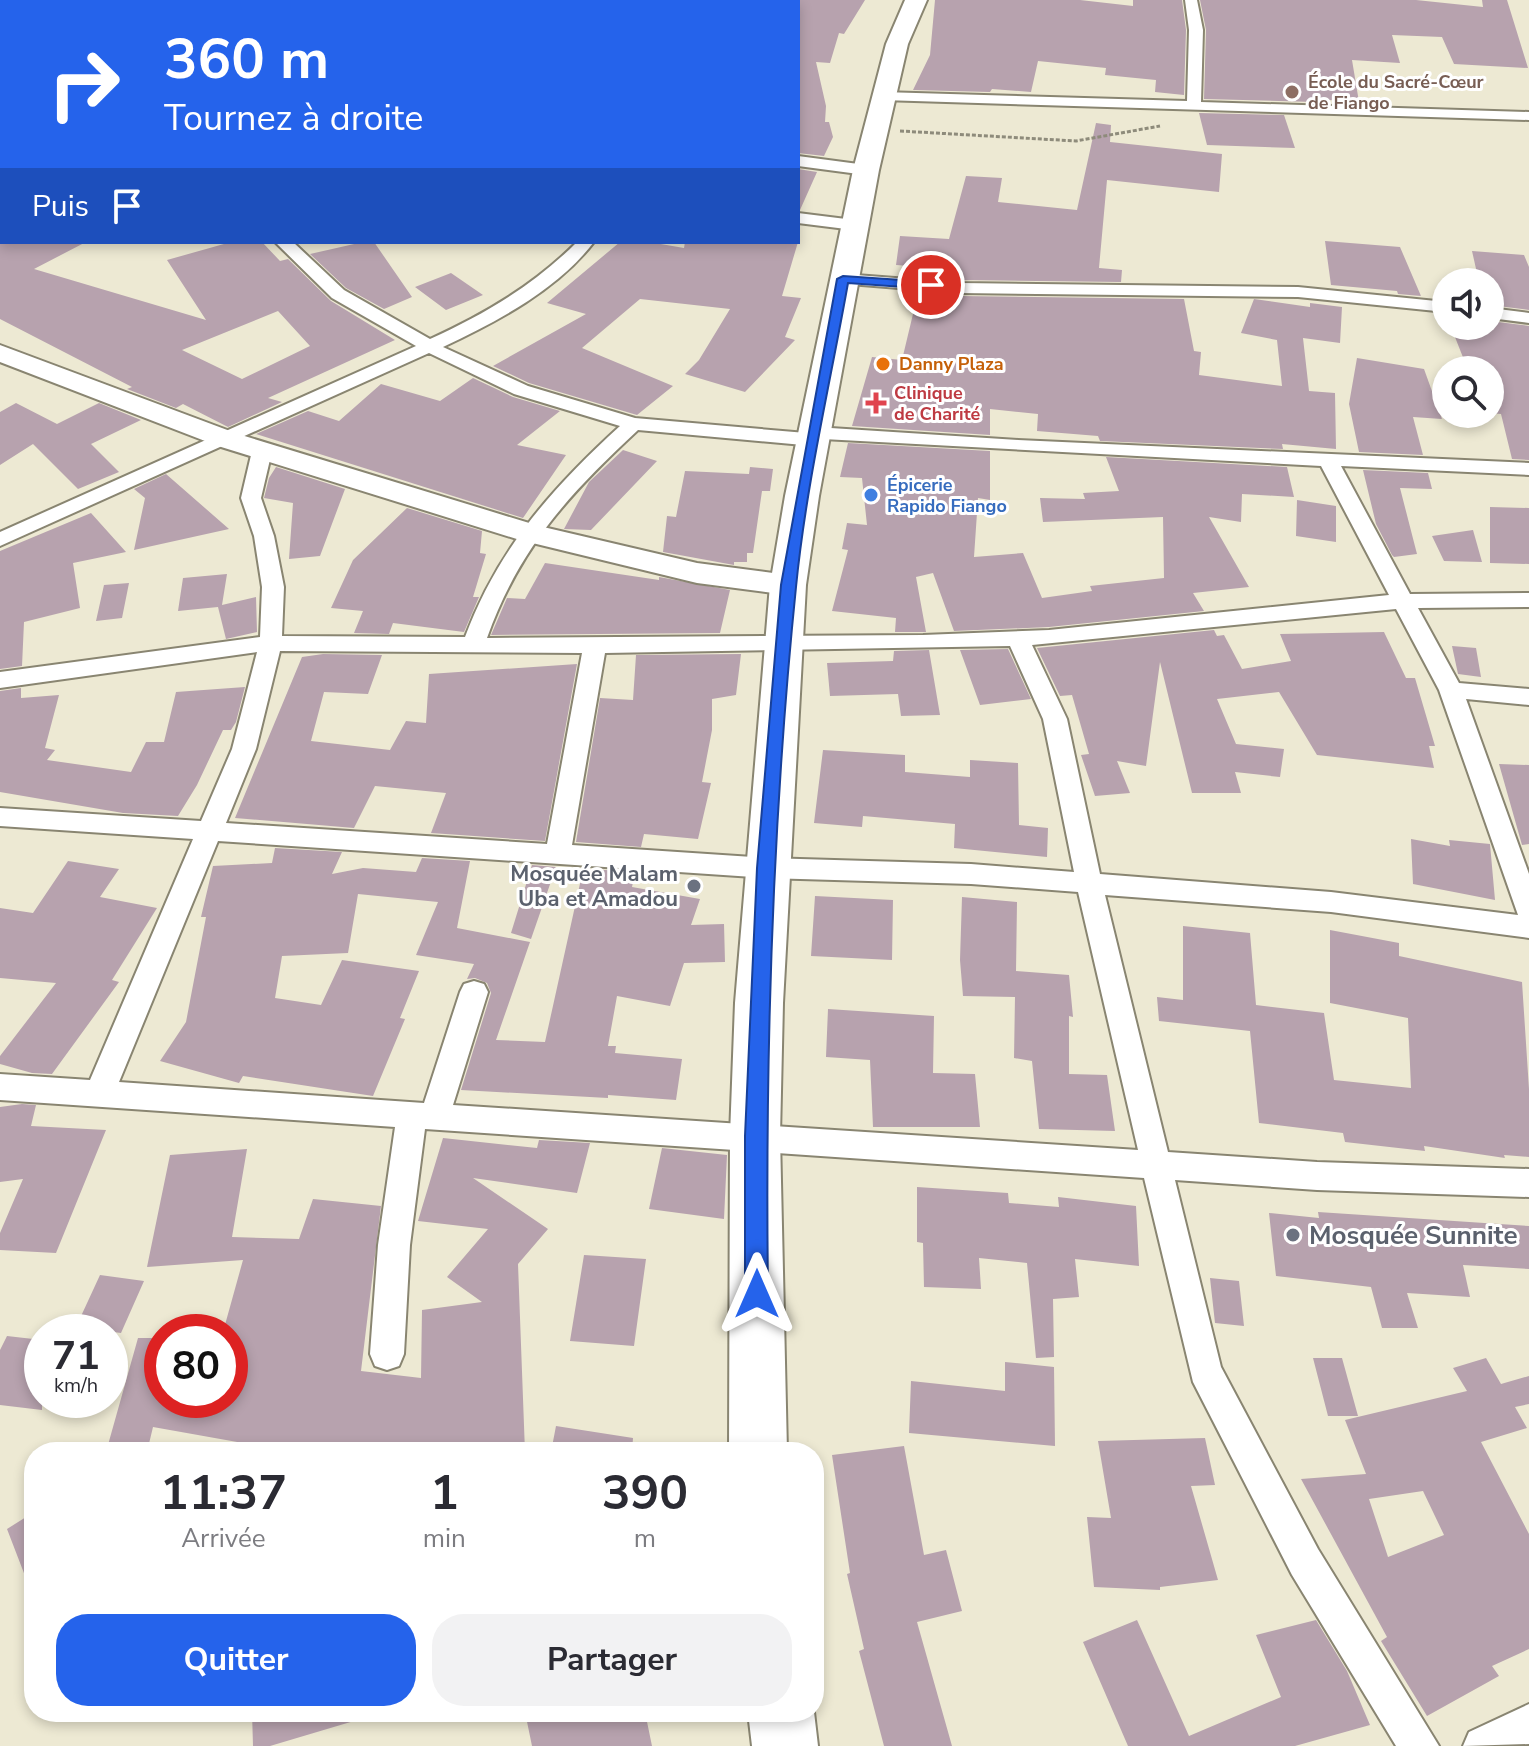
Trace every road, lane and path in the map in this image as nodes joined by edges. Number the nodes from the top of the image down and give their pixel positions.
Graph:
1 (916, 0) edge
2 (1191, 0) edge
3 (1194, 105) junction
4 (878, 113) junction
5 (1529, 116) edge
6 (800, 161) edge
7 (866, 170) junction
8 (800, 218) edge
9 (854, 225) junction
10 (285, 244) edge
11 (584, 244) edge
12 (843, 279) junction
13 (1432, 306) edge
14 (1504, 315) edge
15 (1529, 318) edge
16 (430, 345) junction
17 (5, 360) edge
18 (633, 424) junction
19 (814, 436) junction
20 (228, 440) junction
21 (262, 451) junction
22 (1328, 460) junction
23 (1529, 469) edge
24 (531, 533) junction
25 (0, 540) edge
26 (788, 585) junction
27 (1529, 600) edge
28 (1402, 601) junction
29 (1018, 639) junction
30 (271, 643) junction
31 (473, 645) junction
32 (595, 646) junction
33 (784, 646) junction
34 (0, 680) edge
35 (1451, 690) junction
36 (1529, 697) edge
37 (0, 817) edge
38 (211, 830) junction
39 (558, 854) junction
40 (766, 868) junction
41 (1089, 883) junction
42 (1529, 911) edge
43 (1529, 927) edge
44 (474, 992) dead end
45 (0, 1087) edge
46 (100, 1092) junction
47 (423, 1114) junction
48 (755, 1136) junction
49 (1155, 1164) junction
50 (1529, 1183) edge
51 (387, 1354) dead end
52 (758, 1442) edge
53 (782, 1722) edge
54 (1529, 1723) edge
55 (785, 1746) edge
56 (1419, 1746) edge
57 (1483, 1746) edge

1 - 4 highway
2 - 3 street
3 - 4 street
3 - 4 path
3 - 5 street
4 - 7 highway
6 - 7 street
7 - 9 highway
8 - 9 street
9 - 12 highway
10 - 16 street
11 - 16 street
12 - 13 street
12 - 19 highway
14 - 15 street
16 - 18 street
16 - 20 street
17 - 20 main road
18 - 19 street
18 - 24 street
19 - 22 street
19 - 26 highway
20 - 21 main road
20 - 25 street
21 - 24 main road
21 - 30 street
22 - 23 street
22 - 28 street
24 - 26 main road
24 - 31 street
26 - 33 highway
27 - 28 street
28 - 29 street
28 - 35 street
29 - 33 street
29 - 41 street
30 - 31 street
30 - 34 street
30 - 38 street
31 - 32 street
32 - 33 street
32 - 39 street
33 - 40 highway
35 - 36 street
35 - 42 street
37 - 38 street
38 - 39 street
38 - 46 street
39 - 40 street
40 - 41 street
40 - 48 highway
41 - 43 street
41 - 49 street
44 - 47 street
45 - 46 street
46 - 47 street
47 - 48 street
47 - 51 street
48 - 49 street
48 - 52 highway
49 - 50 street
49 - 56 street
53 - 55 highway
54 - 57 street

